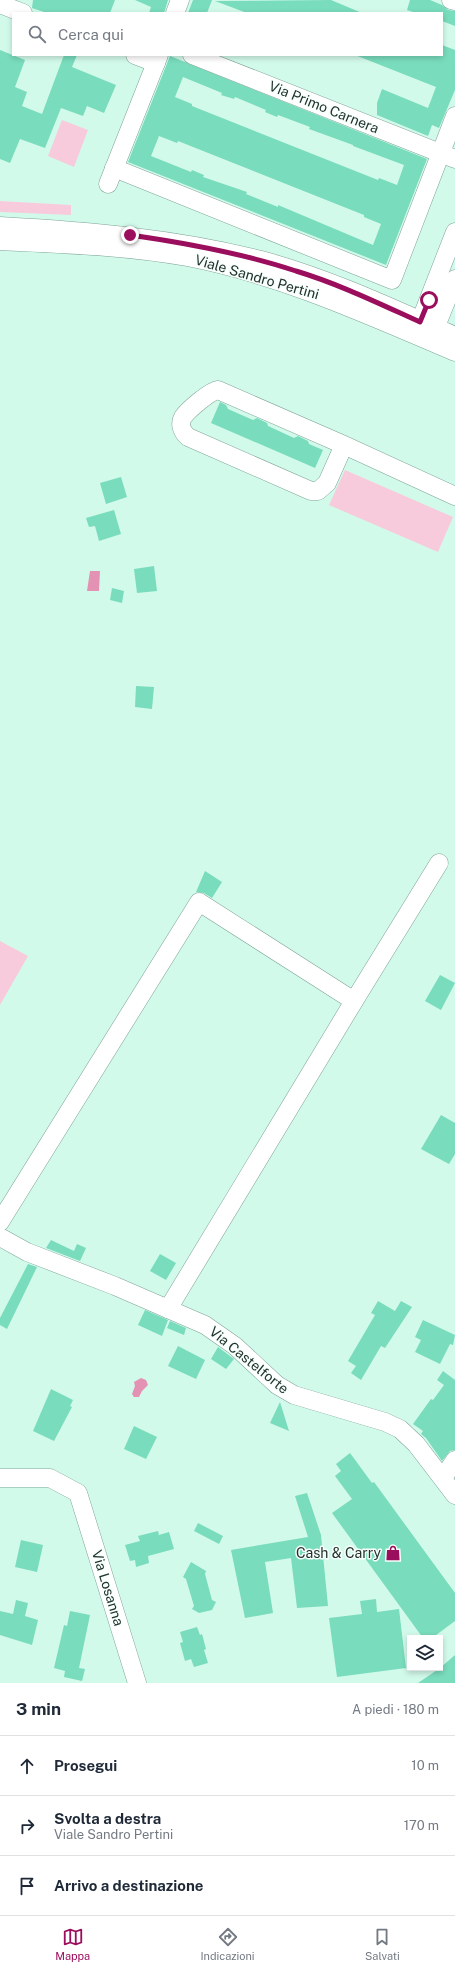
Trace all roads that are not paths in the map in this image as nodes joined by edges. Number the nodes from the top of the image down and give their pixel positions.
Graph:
1 (180, 0) edge
2 (451, 0) edge
3 (455, 1) edge
4 (0, 4) edge
5 (20, 12) edge
6 (175, 12) edge
7 (141, 56) edge
8 (195, 56) edge
9 (157, 59) edge
10 (455, 116) edge
11 (448, 157) edge
12 (0, 226) edge
13 (455, 232) edge
14 (0, 241) edge
15 (455, 279) edge
16 (425, 331) junction
17 (455, 336) edge
18 (455, 352) edge
19 (344, 445) junction
20 (455, 496) edge
21 (439, 863) dead end
22 (354, 1001) junction
23 (0, 1222) edge
24 (0, 1237) edge
25 (168, 1309) junction
26 (455, 1460) edge
27 (0, 1478) edge
28 (443, 1478) junction
29 (455, 1495) edge
30 (137, 1683) edge

1 - 6 street
2 - 3 street
4 - 5 street
7 - 9 street
8 - 11 street, Via Primo Carnera
9 - 11 street
10 - 11 street
12 - 16 street, Viale Sandro Pertini
13 - 16 street
14 - 16 street, Viale Sandro Pertini
15 - 16 street
16 - 17 street, Viale Sandro Pertini
16 - 18 street, Viale Sandro Pertini
19 - 19 street
19 - 20 street
21 - 22 street
22 - 23 street
22 - 25 street
24 - 25 street, Via Castelforte
25 - 28 street, Via Castelforte
26 - 28 street
27 - 30 street, Via Losanna
28 - 29 street, Via Castelforte

